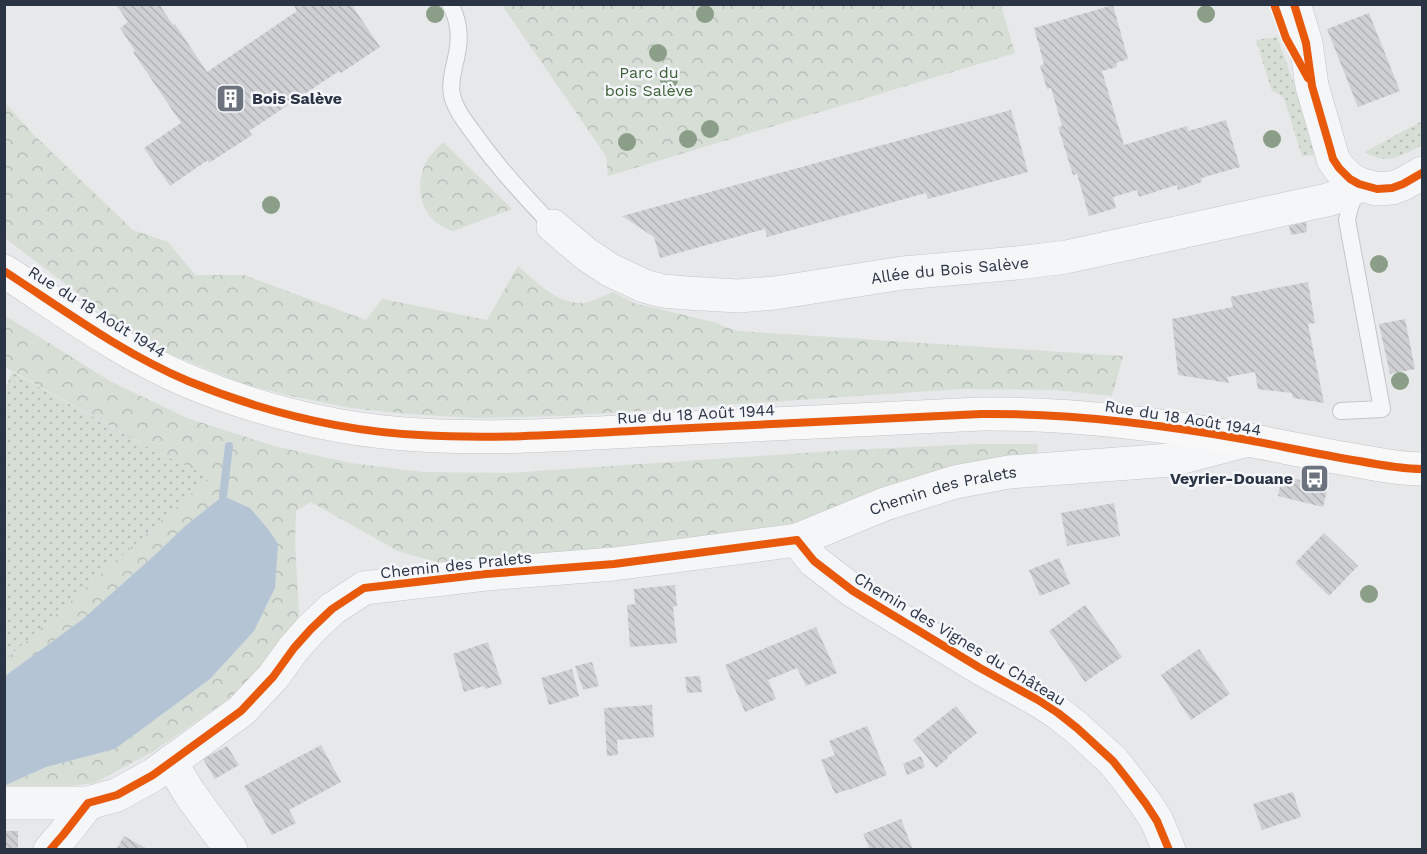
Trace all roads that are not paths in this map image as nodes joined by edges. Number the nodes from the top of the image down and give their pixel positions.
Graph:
1 (450, 4) edge
2 (1274, 4) edge
3 (1294, 4) edge
4 (1312, 86) junction
5 (1422, 173) edge
6 (1359, 184) junction
7 (553, 226) joint
8 (4, 271) edge
9 (1341, 411) dead end
10 (1248, 440) junction
11 (1422, 469) edge
12 (797, 540) junction
13 (171, 763) junction
14 (88, 803) junction
15 (4, 804) edge
16 (50, 849) edge
17 (231, 849) edge
18 (1169, 849) edge

1 - 7 lane
2 - 4 street
3 - 4 street
4 - 6 street
5 - 6 street
6 - 7 street, Allée du Bois Salève
6 - 9 lane
8 - 10 main road, Rue du 18 Août 1944
10 - 11 main road, Rue du 18 Août 1944
10 - 12 street, Chemin des Pralets
12 - 13 street, Chemin des Pralets
12 - 18 street, Chemin des Vignes du Château
13 - 14 street, Chemin des Pralets
13 - 17 street
14 - 15 street, Chemin des Pralets
14 - 16 street

